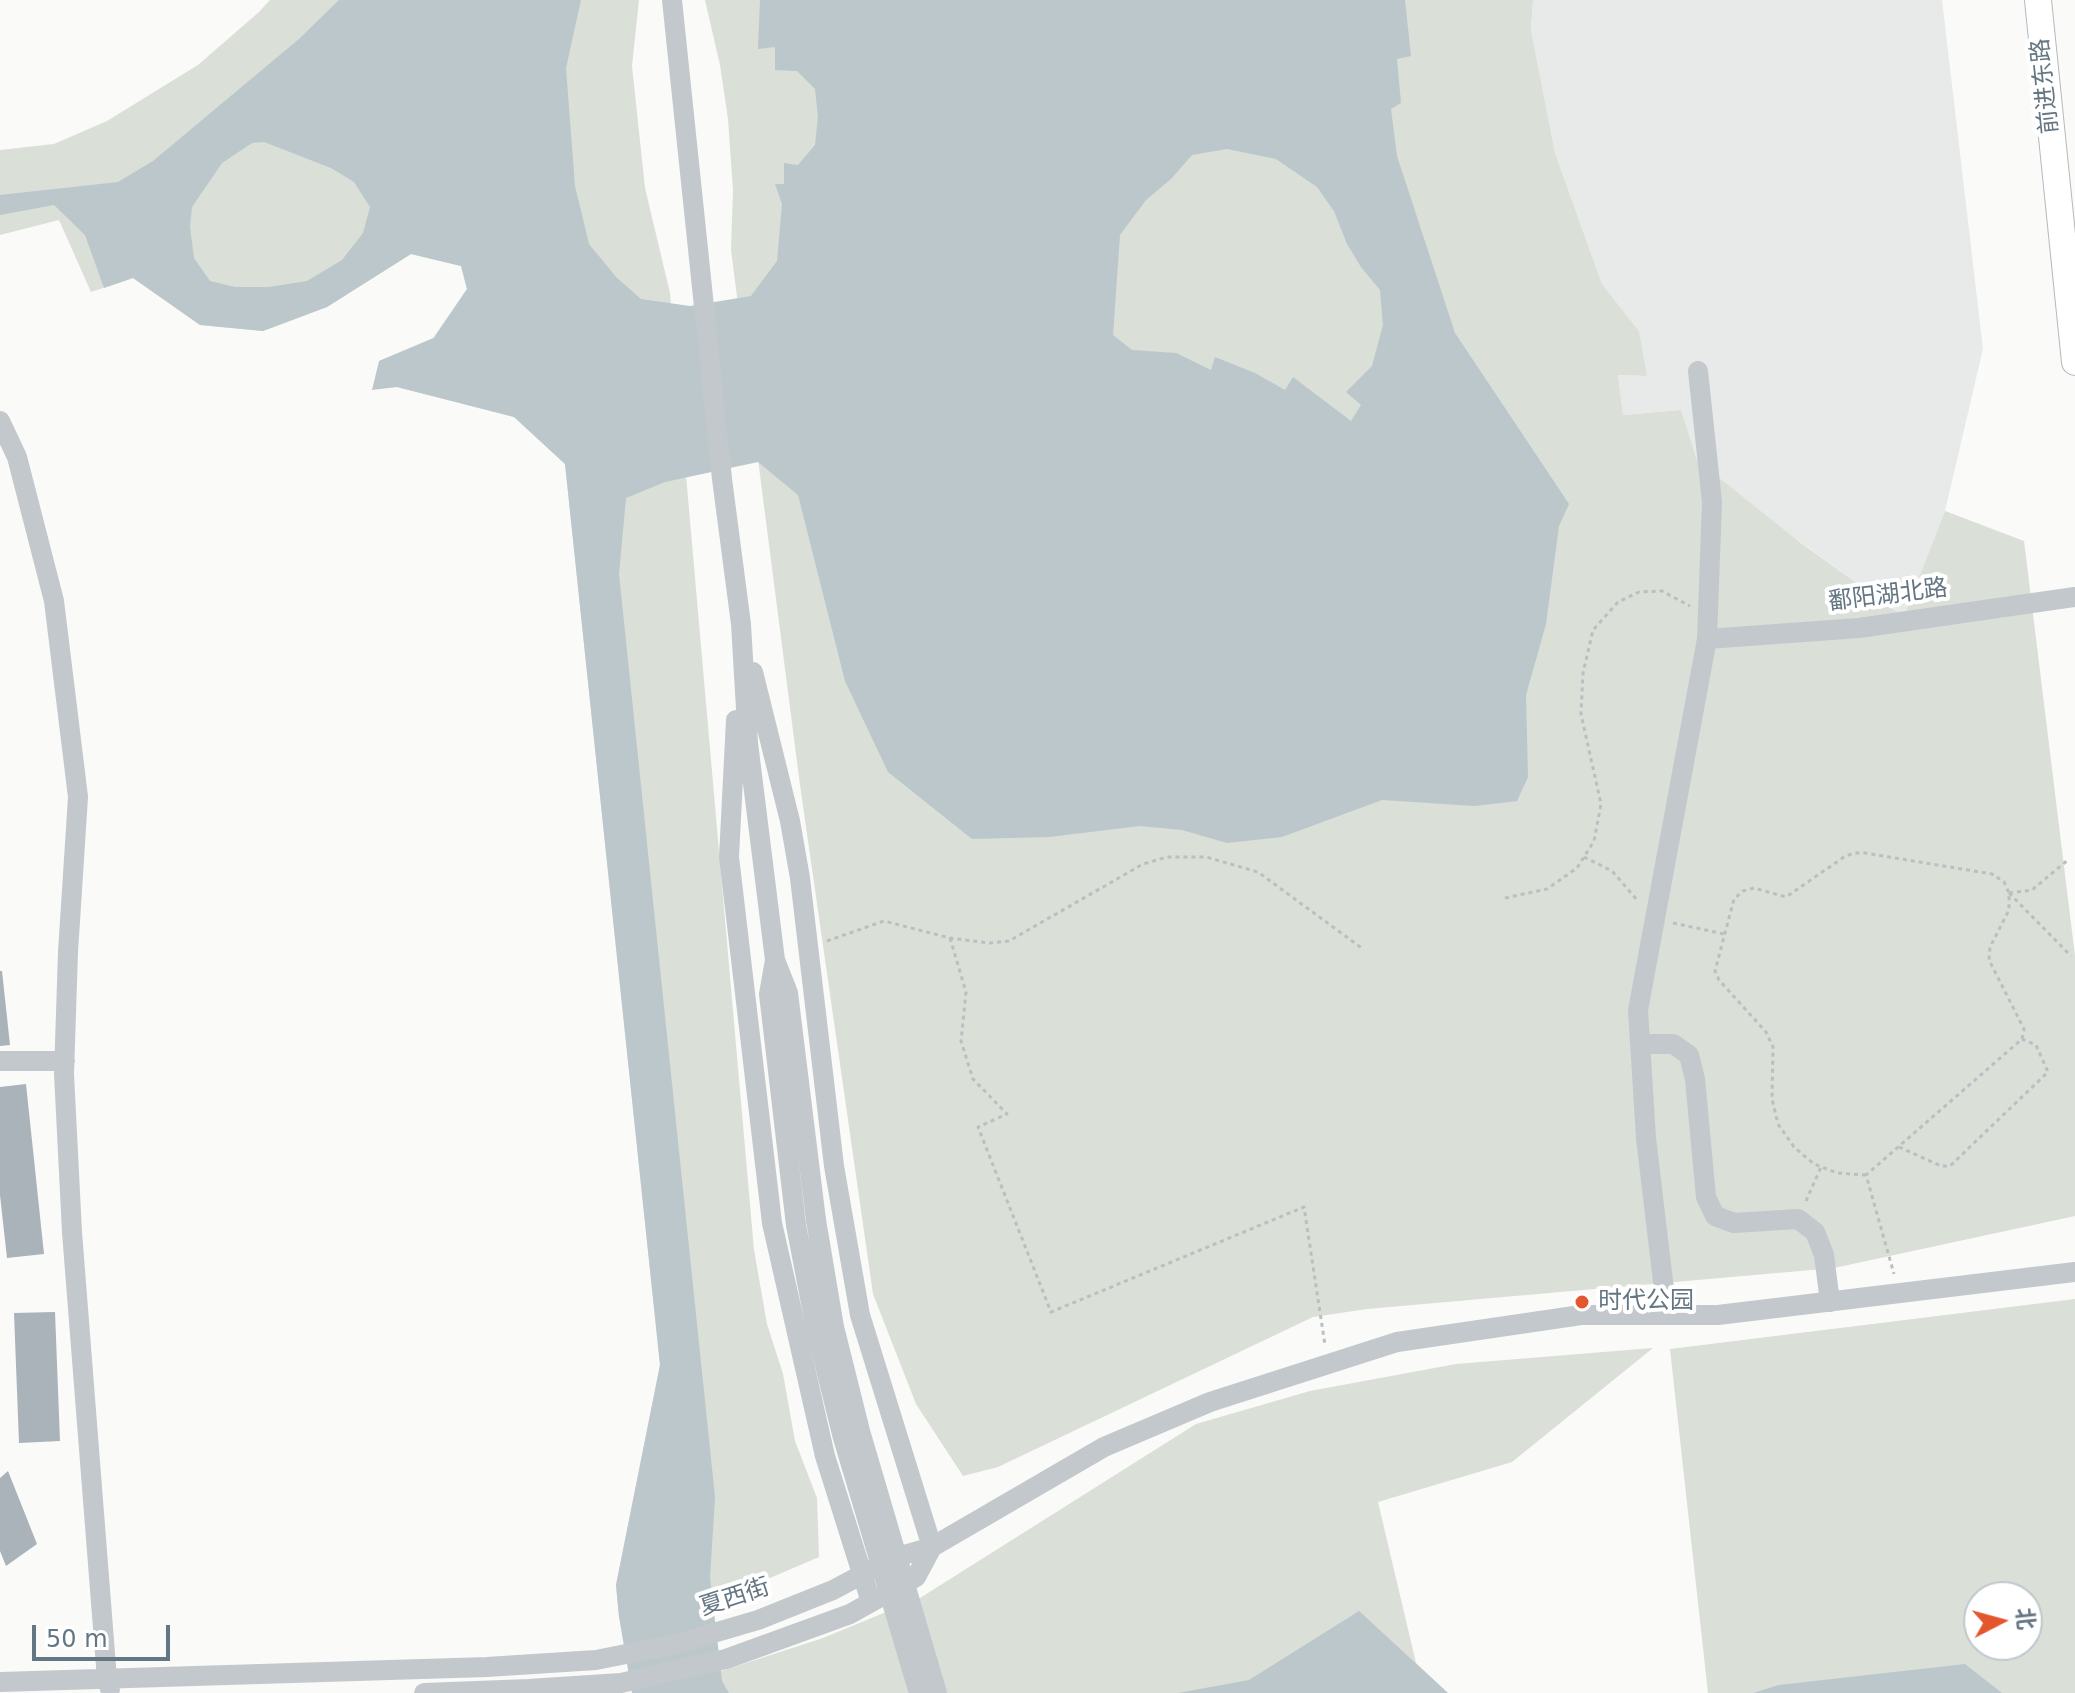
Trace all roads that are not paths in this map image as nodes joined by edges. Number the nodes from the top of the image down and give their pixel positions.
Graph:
1 (672, 0) edge
2 (2038, 0) edge
3 (2075, 362) edge
4 (1698, 371) dead end
5 (0, 421) edge
6 (2075, 597) edge
7 (741, 624) junction
8 (1707, 639) junction
9 (1640, 1044) junction
10 (0, 1061) edge
11 (65, 1061) junction
12 (806, 1222) junction
13 (2075, 1272) edge
14 (1830, 1302) junction
15 (1667, 1315) junction
16 (932, 1547) junction
17 (861, 1575) junction
18 (871, 1602) junction
19 (0, 1682) edge
20 (109, 1686) edge
21 (424, 1693) edge
22 (919, 1693) edge
23 (937, 1693) edge

1 - 7 street
2 - 3 main road, 前进东路
4 - 8 street
5 - 11 street
6 - 8 street, 鄱阳湖北路
7 - 12 street
7 - 16 street
7 - 17 street
8 - 9 street
9 - 14 street
9 - 15 street
10 - 11 street
11 - 20 street
12 - 22 street, bridge
12 - 23 street, bridge
13 - 14 street
14 - 15 street
15 - 16 street
16 - 17 street, 夏西街
16 - 18 street
17 - 18 street
17 - 20 street, 夏西街
18 - 21 street
19 - 20 street, 夏西街

